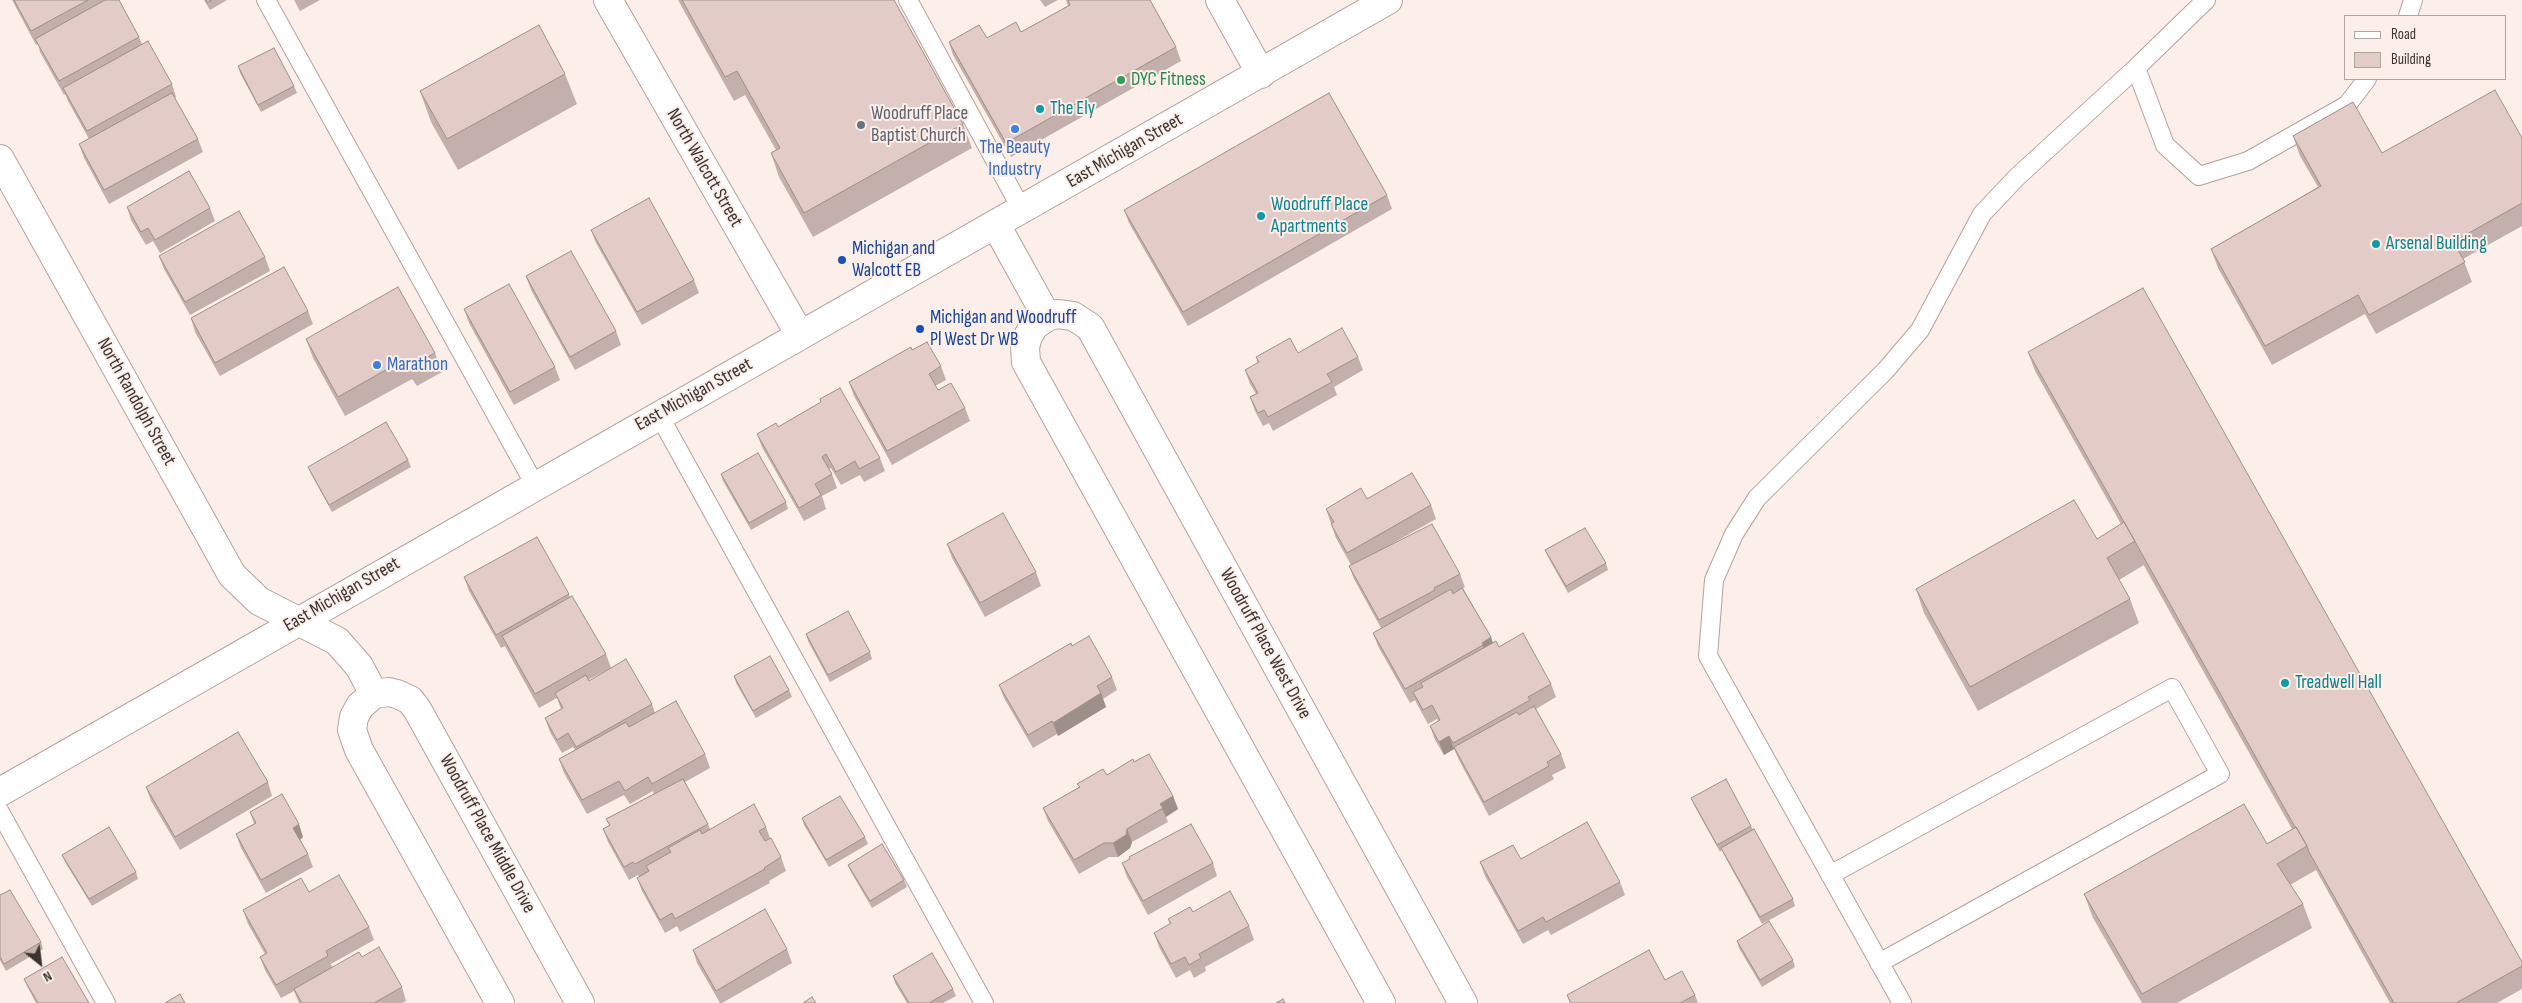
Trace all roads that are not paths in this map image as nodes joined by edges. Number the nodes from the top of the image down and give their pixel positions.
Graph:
1 (266, 0) edge
2 (608, 0) edge
3 (908, 0) edge
4 (1220, 0) edge
5 (1388, 0) edge
6 (2206, 0) edge
7 (2413, 0) edge
8 (2408, 15) edge
9 (2136, 68) junction
10 (1261, 74) junction
11 (2366, 80) edge
12 (0, 159) edge
13 (1022, 210) junction
14 (996, 224) junction
15 (1047, 317) junction
16 (800, 335) junction
17 (659, 415) junction
18 (535, 485) junction
19 (298, 620) junction
20 (374, 694) junction
21 (0, 792) edge
22 (0, 812) edge
23 (1830, 875) junction
24 (1879, 963) junction
25 (106, 1003) edge
26 (500, 1003) edge
27 (580, 1003) edge
28 (984, 1003) edge
29 (1381, 1003) edge
30 (1463, 1003) edge
31 (1902, 1003) edge

1 - 18 lane
2 - 16 street, North Walcott Street
3 - 13 lane
4 - 10 street
5 - 10 street, East Michigan Street
6 - 9 lane
7 - 8 lane
9 - 11 lane
9 - 23 lane
10 - 13 street, East Michigan Street
12 - 19 street, North Randolph Street
13 - 14 street, East Michigan Street
14 - 15 street
14 - 16 street, East Michigan Street
15 - 29 street
15 - 30 street, Woodruff Place West Drive
16 - 17 street, East Michigan Street
17 - 18 street, East Michigan Street
17 - 28 lane
18 - 19 street, East Michigan Street
19 - 20 street
19 - 21 street, East Michigan Street
20 - 26 street
20 - 27 street, Woodruff Place Middle Drive
22 - 25 lane
23 - 24 lane
23 - 24 lane
24 - 31 lane

